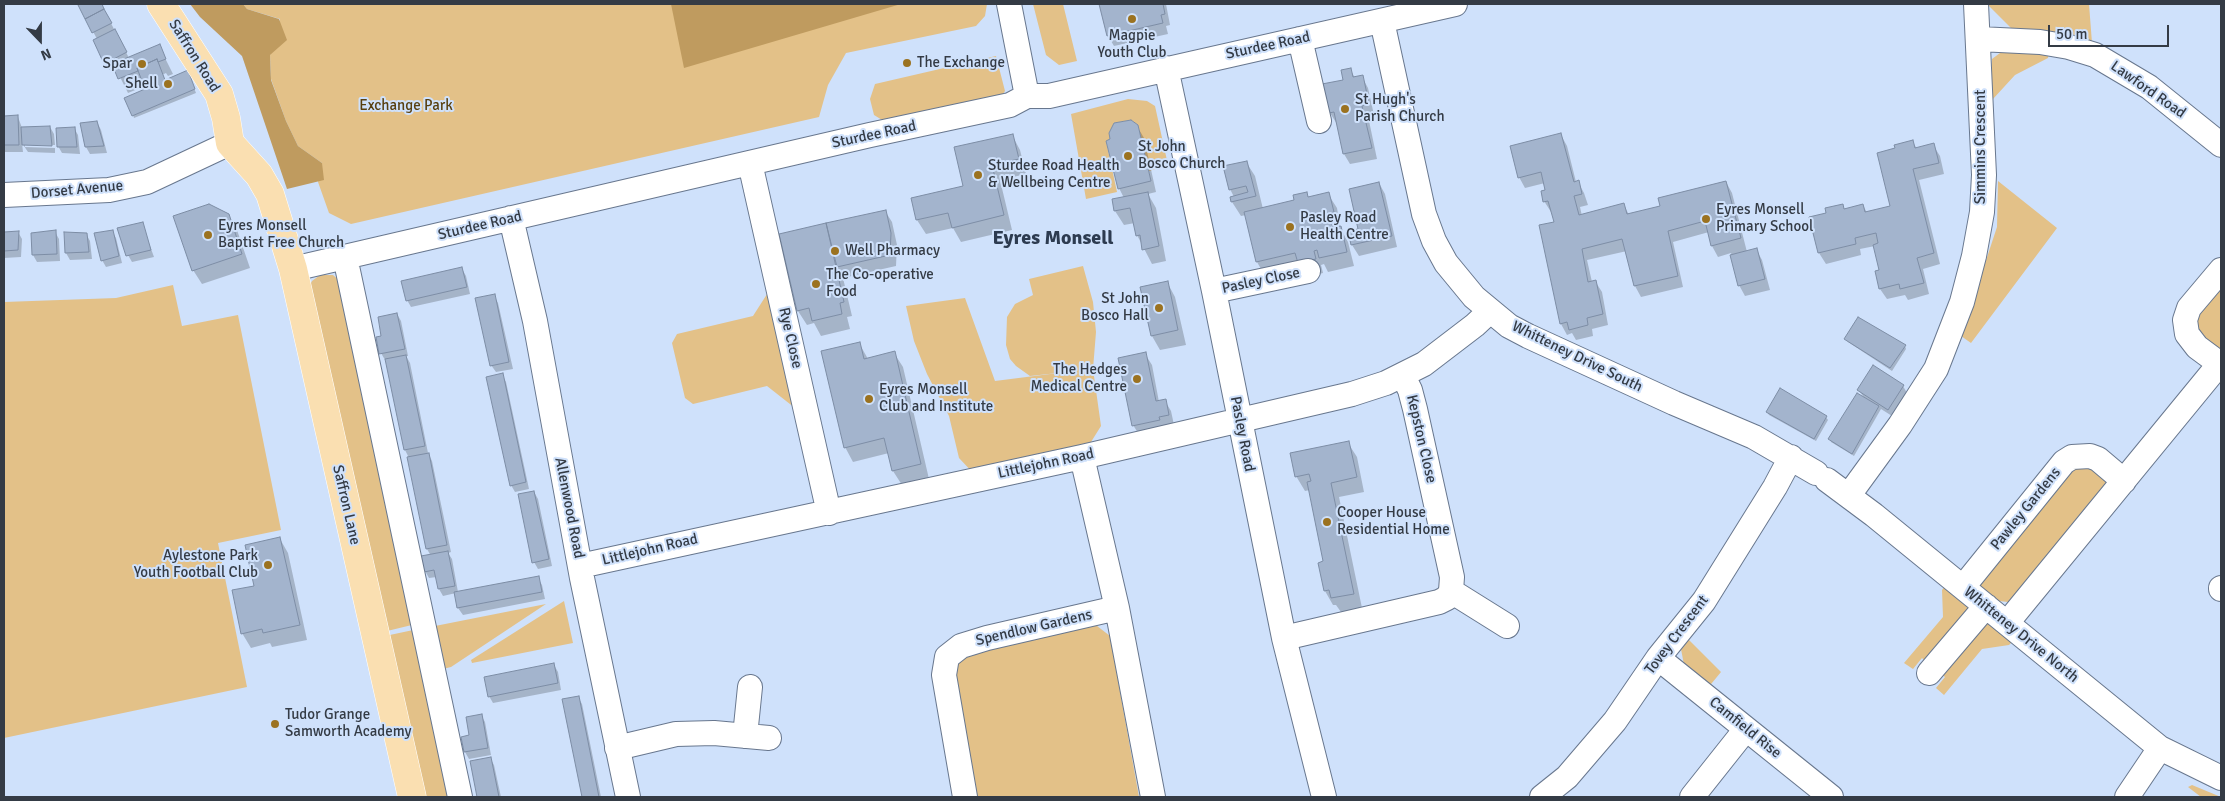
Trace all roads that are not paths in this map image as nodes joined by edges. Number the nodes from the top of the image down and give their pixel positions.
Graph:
1 (161, 4) edge
2 (1009, 4) edge
3 (1455, 4) edge
4 (1976, 4) edge
5 (1382, 21) junction
6 (1300, 39) junction
7 (1979, 39) junction
8 (1166, 68) junction
9 (1027, 96) junction
10 (1319, 121) dead end
11 (230, 143) junction
12 (2221, 145) edge
13 (750, 163) junction
14 (4, 195) edge
15 (511, 218) junction
16 (345, 257) junction
17 (293, 269) junction
18 (2221, 270) edge
19 (1308, 271) dead end
20 (1214, 291) junction
21 (1490, 311) junction
22 (2218, 371) edge
23 (1403, 376) junction
24 (1239, 420) junction
25 (1082, 457) junction
26 (1790, 457) junction
27 (1822, 476) joint
28 (2124, 480) junction
29 (1849, 495) junction
30 (829, 513) junction
31 (580, 566) junction
32 (1963, 587) junction
33 (1452, 591) junction
34 (1986, 606) junction
35 (1116, 608) junction
36 (2007, 623) junction
37 (1507, 627) dead end
38 (1284, 638) junction
39 (1658, 658) junction
40 (1929, 673) dead end
41 (750, 687) dead end
42 (1746, 729) junction
43 (745, 736) junction
44 (769, 738) dead end
45 (617, 748) junction
46 (2160, 748) junction
47 (2221, 778) edge
48 (412, 797) edge
49 (460, 797) edge
50 (628, 797) edge
51 (965, 797) edge
52 (1152, 797) edge
53 (1324, 797) edge
54 (1542, 797) edge
55 (1692, 797) edge
56 (1831, 797) edge
57 (2127, 797) edge

1 - 11 main road, Saffron Road
2 - 9 street
3 - 5 street, Sturdee Road
4 - 7 street, Simmins Crescent
5 - 6 street, Sturdee Road
5 - 21 street, Whitteney Drive South
6 - 8 street, Sturdee Road
6 - 10 street
7 - 12 street, Lawford Road
7 - 29 street, Simmins Crescent
8 - 9 street, Sturdee Road
8 - 20 street, Pasley Road
9 - 13 street, Sturdee Road
11 - 14 street, Dorset Avenue
11 - 17 main road, Saffron Lane
13 - 15 street, Sturdee Road
13 - 30 street, Rye Close
15 - 16 street, Sturdee Road
15 - 31 street, Allenwood Road
16 - 17 street, Sturdee Road
16 - 49 street
17 - 48 main road, Saffron Lane
18 - 22 street
19 - 20 street, Pasley Close
20 - 24 street, Pasley Road
21 - 23 street, Littlejohn Road
21 - 26 street, Whitteney Drive South
22 - 28 street
23 - 24 street, Littlejohn Road
23 - 33 street, Kepston Close
24 - 25 street, Littlejohn Road
24 - 38 street, Pasley Road
25 - 30 street, Littlejohn Road
25 - 35 street
26 - 27 street, Whitteney Drive South
26 - 39 street, Tovey Crescent
27 - 29 street, Whitteney Drive North
28 - 32 street, Pawley Gardens
28 - 36 street
29 - 32 street, Whitteney Drive North
30 - 31 street, Littlejohn Road
31 - 45 street, Allenwood Road
32 - 34 street, Whitteney Drive North
33 - 37 street
33 - 38 street
34 - 36 street, Whitteney Drive North
34 - 40 street
35 - 51 street, Spendlow Gardens
35 - 52 street
36 - 46 street, Whitteney Drive North
38 - 53 street, Pasley Road
39 - 42 street, Camfield Rise
39 - 54 street, Tovey Crescent
41 - 43 street
42 - 55 street
42 - 56 street, Camfield Rise
43 - 44 street
43 - 45 street
45 - 50 street, Allenwood Road
46 - 47 street, Whitteney Drive North
46 - 57 street

